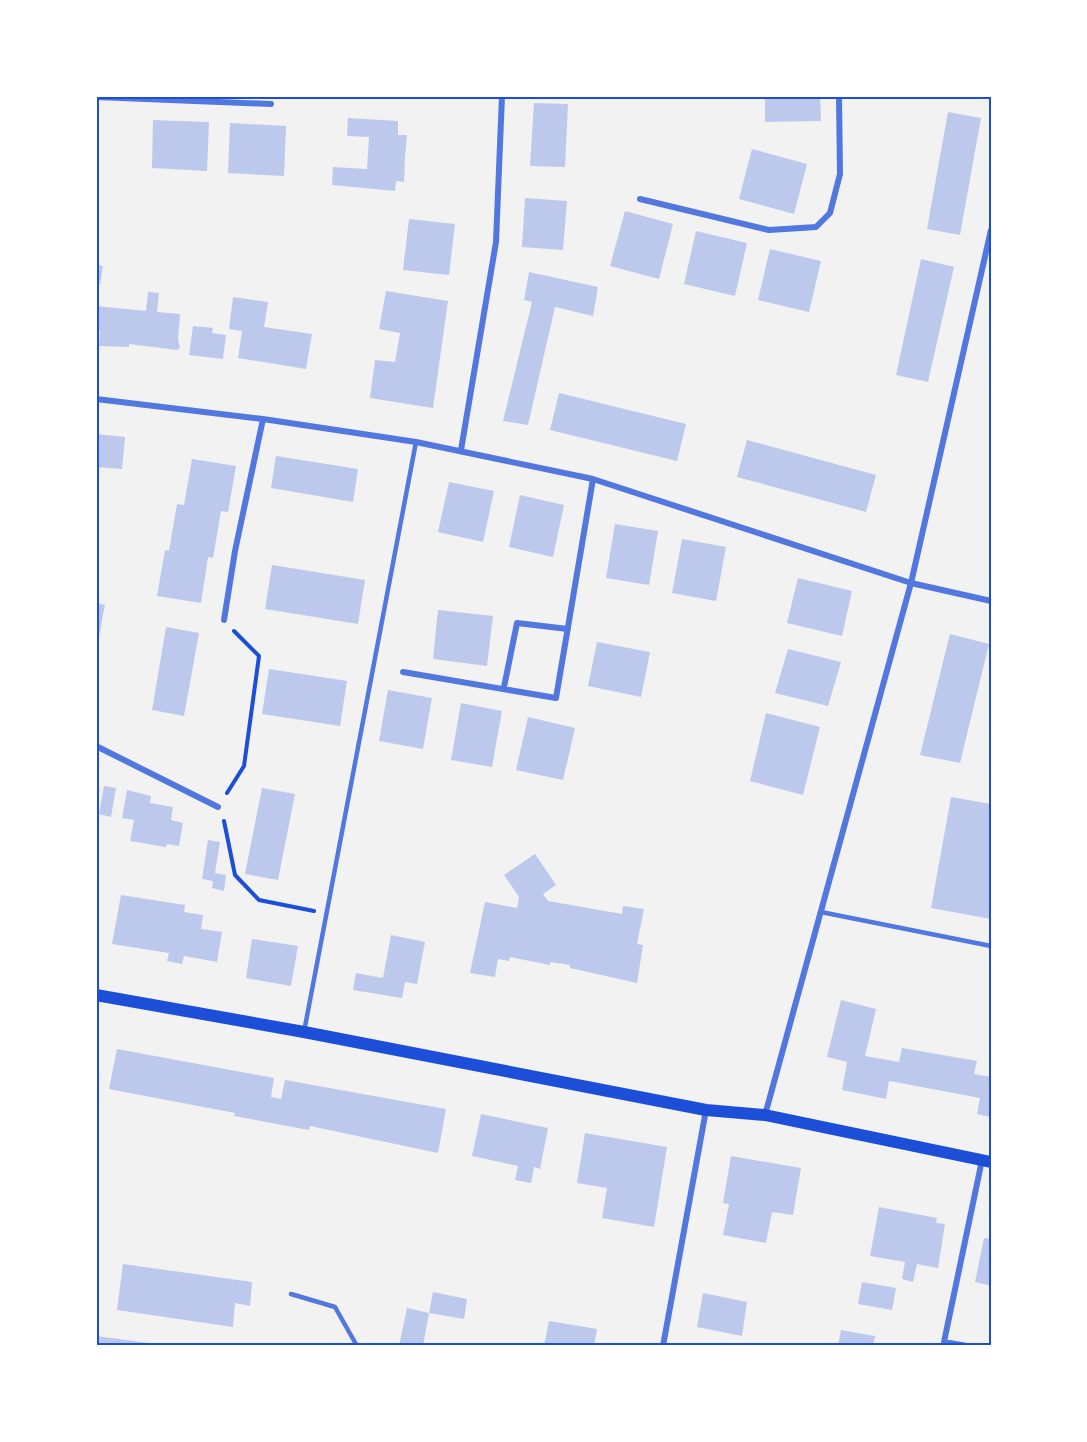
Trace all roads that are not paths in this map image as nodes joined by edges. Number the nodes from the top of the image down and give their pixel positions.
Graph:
1 (502, 96) edge
2 (839, 96) edge
3 (96, 97) edge
4 (271, 104) dead end
5 (640, 199) dead end
6 (991, 230) edge
7 (96, 399) edge
8 (263, 419) junction
9 (416, 442) junction
10 (461, 450) junction
11 (593, 479) junction
12 (911, 583) junction
13 (991, 601) edge
14 (224, 620) road end
15 (568, 629) junction
16 (403, 672) dead end
17 (504, 687) junction
18 (96, 746) edge
19 (218, 807) road end
20 (821, 912) junction
21 (991, 946) edge
22 (96, 995) edge
23 (304, 1032) junction
24 (706, 1110) junction
25 (765, 1114) junction
26 (986, 1161) edge
27 (291, 1294) dead end
28 (357, 1346) edge
29 (663, 1346) edge
30 (966, 1346) edge

1 - 10 street
2 - 5 street
3 - 4 street
6 - 12 street
7 - 8 street
8 - 9 street
8 - 14 street
9 - 10 street
9 - 23 lane
10 - 11 street
11 - 12 street
11 - 15 street
12 - 13 street
12 - 20 street
15 - 17 street
15 - 17 street
16 - 17 street
18 - 19 street
20 - 21 lane
20 - 25 street
22 - 23 main road
23 - 24 main road
24 - 25 main road
24 - 29 street
25 - 26 main road
26 - 30 street
27 - 28 lane

